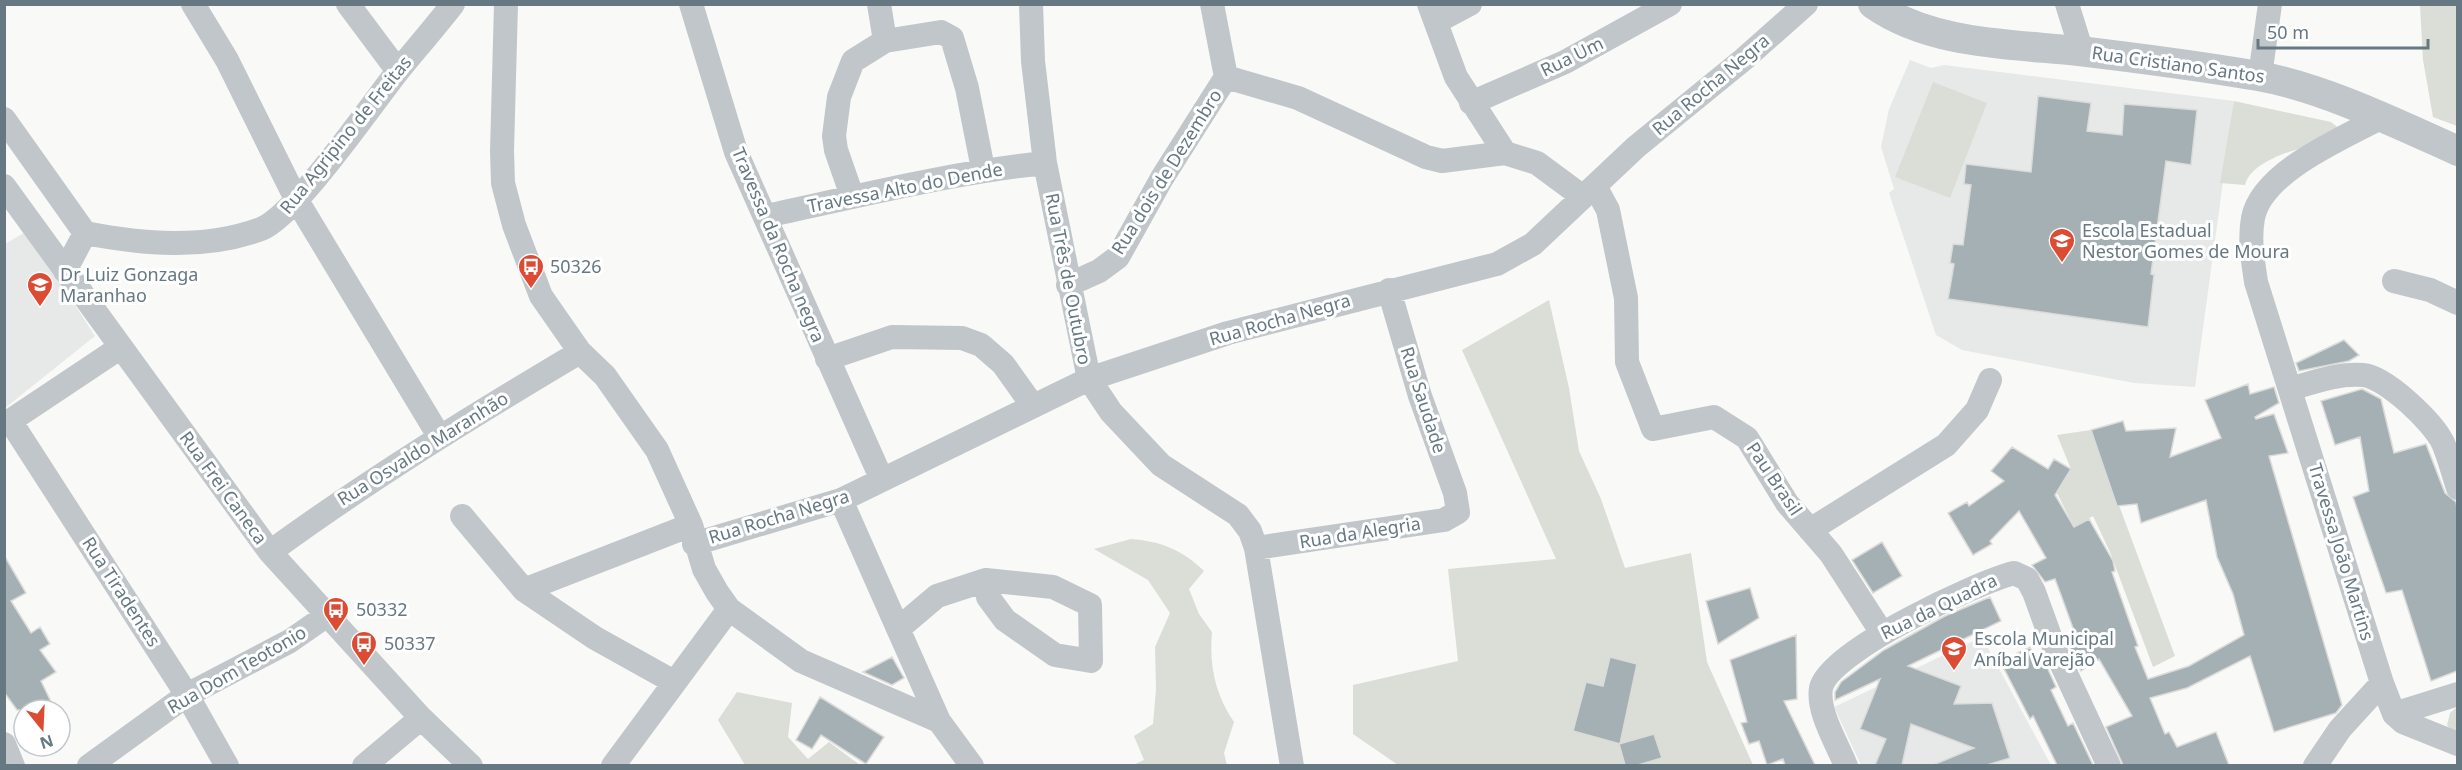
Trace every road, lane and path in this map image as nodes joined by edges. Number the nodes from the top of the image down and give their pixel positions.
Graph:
1 (193, 4) edge
2 (348, 4) edge
3 (453, 4) edge
4 (506, 4) edge
5 (691, 4) edge
6 (879, 4) edge
7 (1031, 4) edge
8 (1212, 4) edge
9 (1470, 4) edge
10 (1670, 4) edge
11 (1806, 4) edge
12 (2067, 4) edge
13 (2270, 4) edge
14 (1881, 10) edge
15 (1432, 13) edge
16 (885, 41) junction
17 (2082, 52) junction
18 (398, 71) junction
19 (2260, 76) junction
20 (1226, 77) junction
21 (1471, 103) junction
22 (2382, 117) junction
23 (4, 118) edge
24 (2457, 151) edge
25 (1505, 153) junction
26 (1045, 162) junction
27 (983, 170) junction
28 (4, 186) edge
29 (1589, 191) junction
30 (852, 196) junction
31 (296, 199) junction
32 (766, 216) junction
33 (85, 233) junction
34 (65, 271) junction
35 (2394, 281) dead end
36 (1068, 285) junction
37 (1389, 290) junction
38 (2457, 303) edge
39 (120, 347) junction
40 (580, 352) junction
41 (828, 360) junction
42 (1089, 379) junction
43 (1990, 380) dead end
44 (2290, 389) junction
45 (1033, 406) junction
46 (8, 423) edge
47 (439, 436) junction
48 (882, 480) junction
49 (2457, 488) edge
50 (841, 500) junction
51 (1458, 509) joint
52 (462, 516) dead end
53 (1810, 530) junction
54 (693, 535) junction
55 (1256, 548) junction
56 (270, 552) junction
57 (986, 580) junction
58 (524, 590) junction
59 (729, 609) junction
60 (326, 616) junction
61 (898, 629) junction
62 (1882, 633) junction
63 (674, 682) junction
64 (2382, 683) junction
65 (2457, 694) edge
66 (187, 695) junction
67 (2394, 714) junction
68 (421, 718) junction
69 (939, 722) junction
70 (4, 744) edge
71 (2457, 744) edge
72 (14, 765) edge
73 (89, 765) edge
74 (226, 765) edge
75 (364, 765) edge
76 (471, 765) edge
77 (613, 765) edge
78 (972, 765) edge
79 (1292, 765) edge
80 (1846, 765) edge
81 (2109, 765) edge
82 (2315, 765) edge

1 - 31 street
2 - 18 street
3 - 18 street, Rua Agripino de Freitas
4 - 40 street
5 - 32 street, Travessa da Rocha negra
6 - 16 street
7 - 26 street, Rua Três de Outubro
8 - 20 street
9 - 15 street
10 - 21 street, Rua Um
11 - 29 street, Rua Rocha Negra
12 - 17 street
13 - 19 street
14 - 17 street, Rua Cristiano Santos
15 - 21 street
16 - 27 street
16 - 30 street
17 - 19 street, Rua Cristiano Santos
18 - 31 street, Rua Agripino de Freitas
19 - 22 street, Rua Cristiano Santos
20 - 25 street, Rua dois de Dezembro
20 - 36 street, Rua dois de Dezembro
21 - 25 street
22 - 24 street, Rua Cristiano Santos
22 - 44 street, Travessa João Martins
23 - 33 street
25 - 29 street
26 - 27 street, Travessa Alto do Dende
26 - 36 street, Rua Três de Outubro
27 - 30 street, Travessa Alto do Dende
28 - 34 street, Rua Frei Caneca
29 - 37 street, Rua Rocha Negra
29 - 53 street, Pau Brasil
30 - 32 street, Travessa Alto do Dende
31 - 33 street, Rua Agripino de Freitas
31 - 47 street
32 - 41 street, Travessa da Rocha negra
33 - 34 street
34 - 39 street, Rua Frei Caneca
35 - 38 street
36 - 42 street, Rua Três de Outubro
37 - 42 street, Rua Rocha Negra
37 - 51 street, Rua Saudade
39 - 46 street
39 - 56 street, Rua Frei Caneca
40 - 47 street, Rua Osvaldo Maranhão
40 - 54 street
41 - 45 street
41 - 48 street, Travessa da Rocha negra
42 - 45 street, Rua Rocha Negra
42 - 55 street, Rua Três de Outubro
43 - 53 street
44 - 49 street
44 - 64 street, Travessa João Martins
45 - 48 street, Rua Rocha Negra
46 - 66 street, Rua Tiradentes
47 - 56 street, Rua Osvaldo Maranhão
48 - 50 street, Rua Rocha Negra
50 - 54 street, Rua Rocha Negra
50 - 61 street
51 - 55 street, Rua da Alegria
52 - 58 street
53 - 62 street, Pau Brasil
54 - 58 street, Rua Rocha Negra
54 - 59 street
55 - 79 street, Rua Três de Outubro
56 - 60 street, Rua Frei Caneca
57 - 57 street
57 - 61 street
58 - 63 street
59 - 63 street
59 - 69 street
60 - 66 street, Rua Dom Teotonio
60 - 68 street, Rua Frei Caneca
61 - 69 street
62 - 80 street, Rua da Quadra
62 - 81 street, Rua da Quadra
63 - 77 street
64 - 67 street, Travessa João Martins
64 - 82 street
65 - 67 street
66 - 73 street, Rua Dom Teotonio
66 - 74 street, Rua Tiradentes
67 - 71 street
68 - 75 street
68 - 76 street, Rua Frei Caneca
69 - 78 street
70 - 72 street

